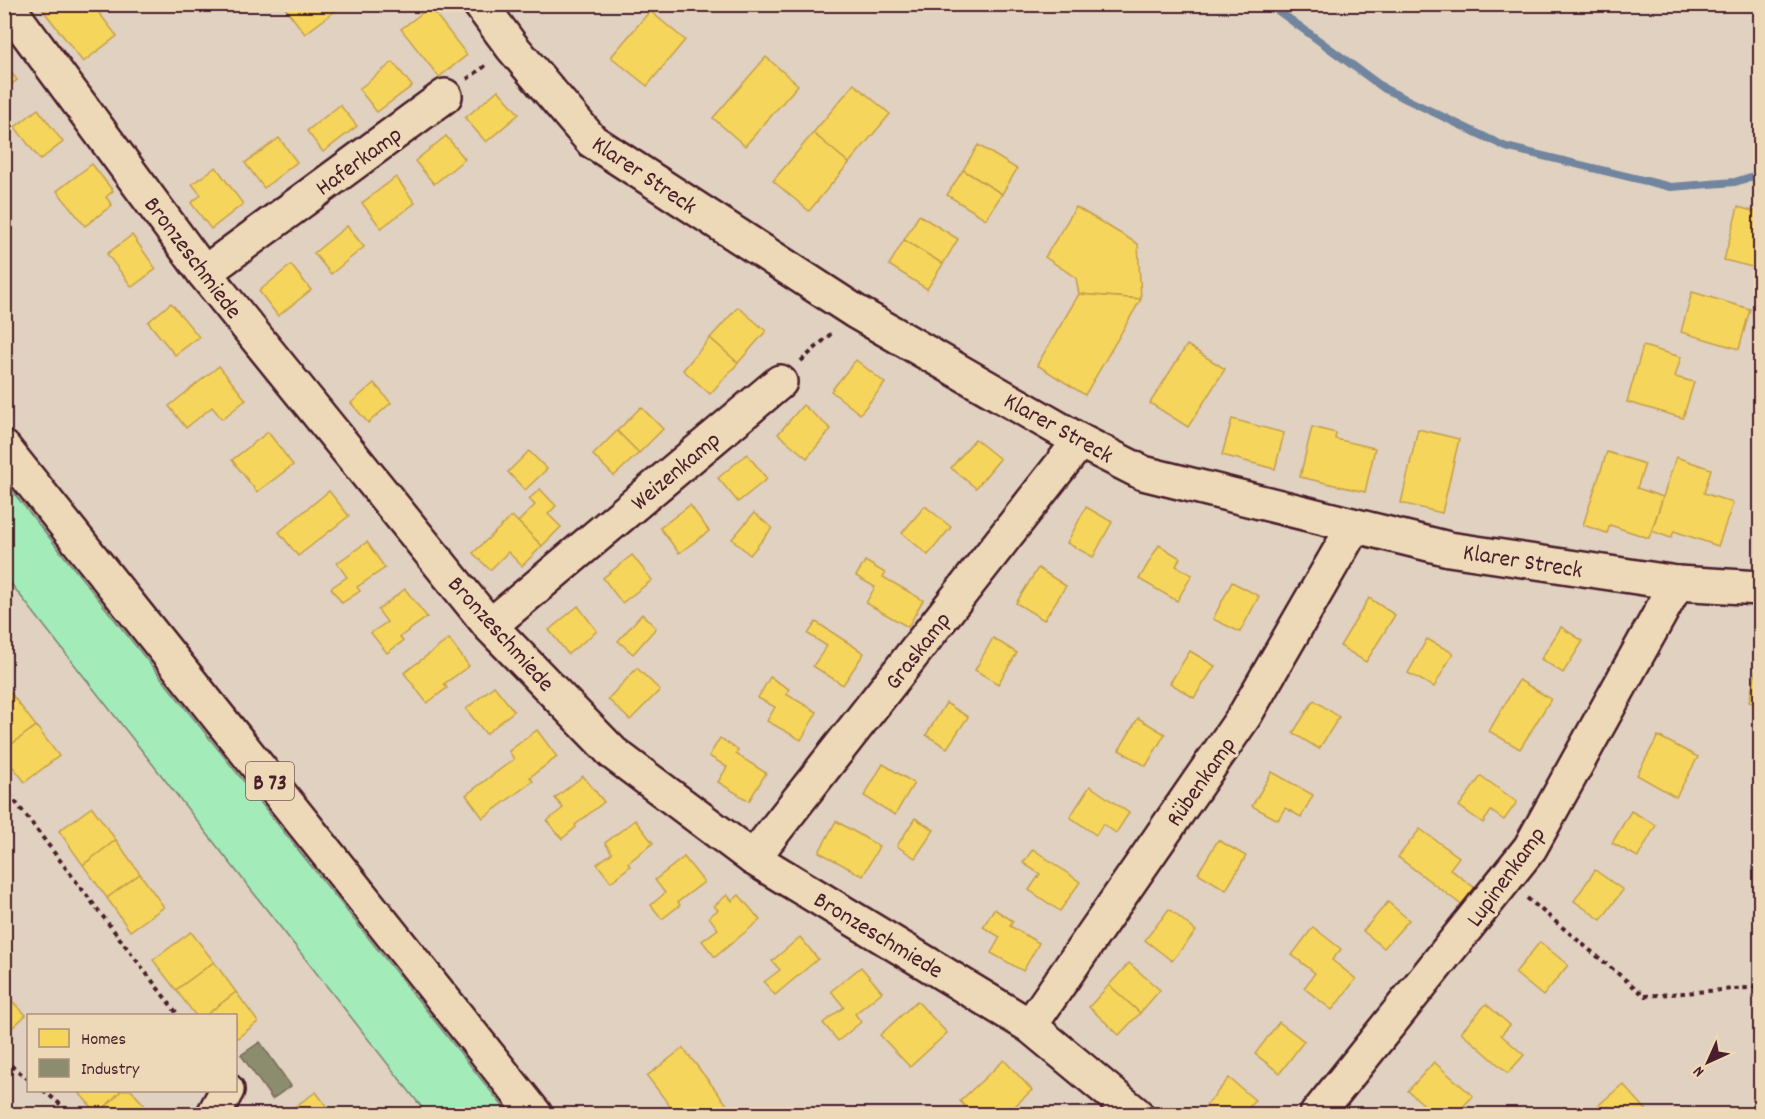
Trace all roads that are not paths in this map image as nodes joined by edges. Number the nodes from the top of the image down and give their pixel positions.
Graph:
1 (6, 4) edge
2 (480, 4) edge
3 (445, 96) road end
4 (204, 273) junction
5 (780, 382) road end
6 (1080, 441) junction
7 (4, 448) edge
8 (1354, 526) junction
9 (1677, 583) junction
10 (1761, 588) edge
11 (490, 626) junction
12 (753, 858) junction
13 (1030, 1026) junction
14 (226, 1092) edge
15 (214, 1114) edge
16 (535, 1114) edge
17 (1136, 1114) edge
18 (1317, 1114) edge

1 - 4 street, Bronzeschmiede
2 - 6 street, Klarer Streck
3 - 4 street, Haferkamp
4 - 11 street, Bronzeschmiede
5 - 11 street, Weizenkamp
6 - 8 street, Klarer Streck
6 - 12 street, Graskamp
7 - 16 street, B 73
8 - 9 street, Klarer Streck
8 - 13 street, Rübenkamp
9 - 10 street, Klarer Streck
9 - 18 street, Lupinenkamp
11 - 12 street, Bronzeschmiede
12 - 13 street, Bronzeschmiede
13 - 17 street, Bronzeschmiede
14 - 15 street

